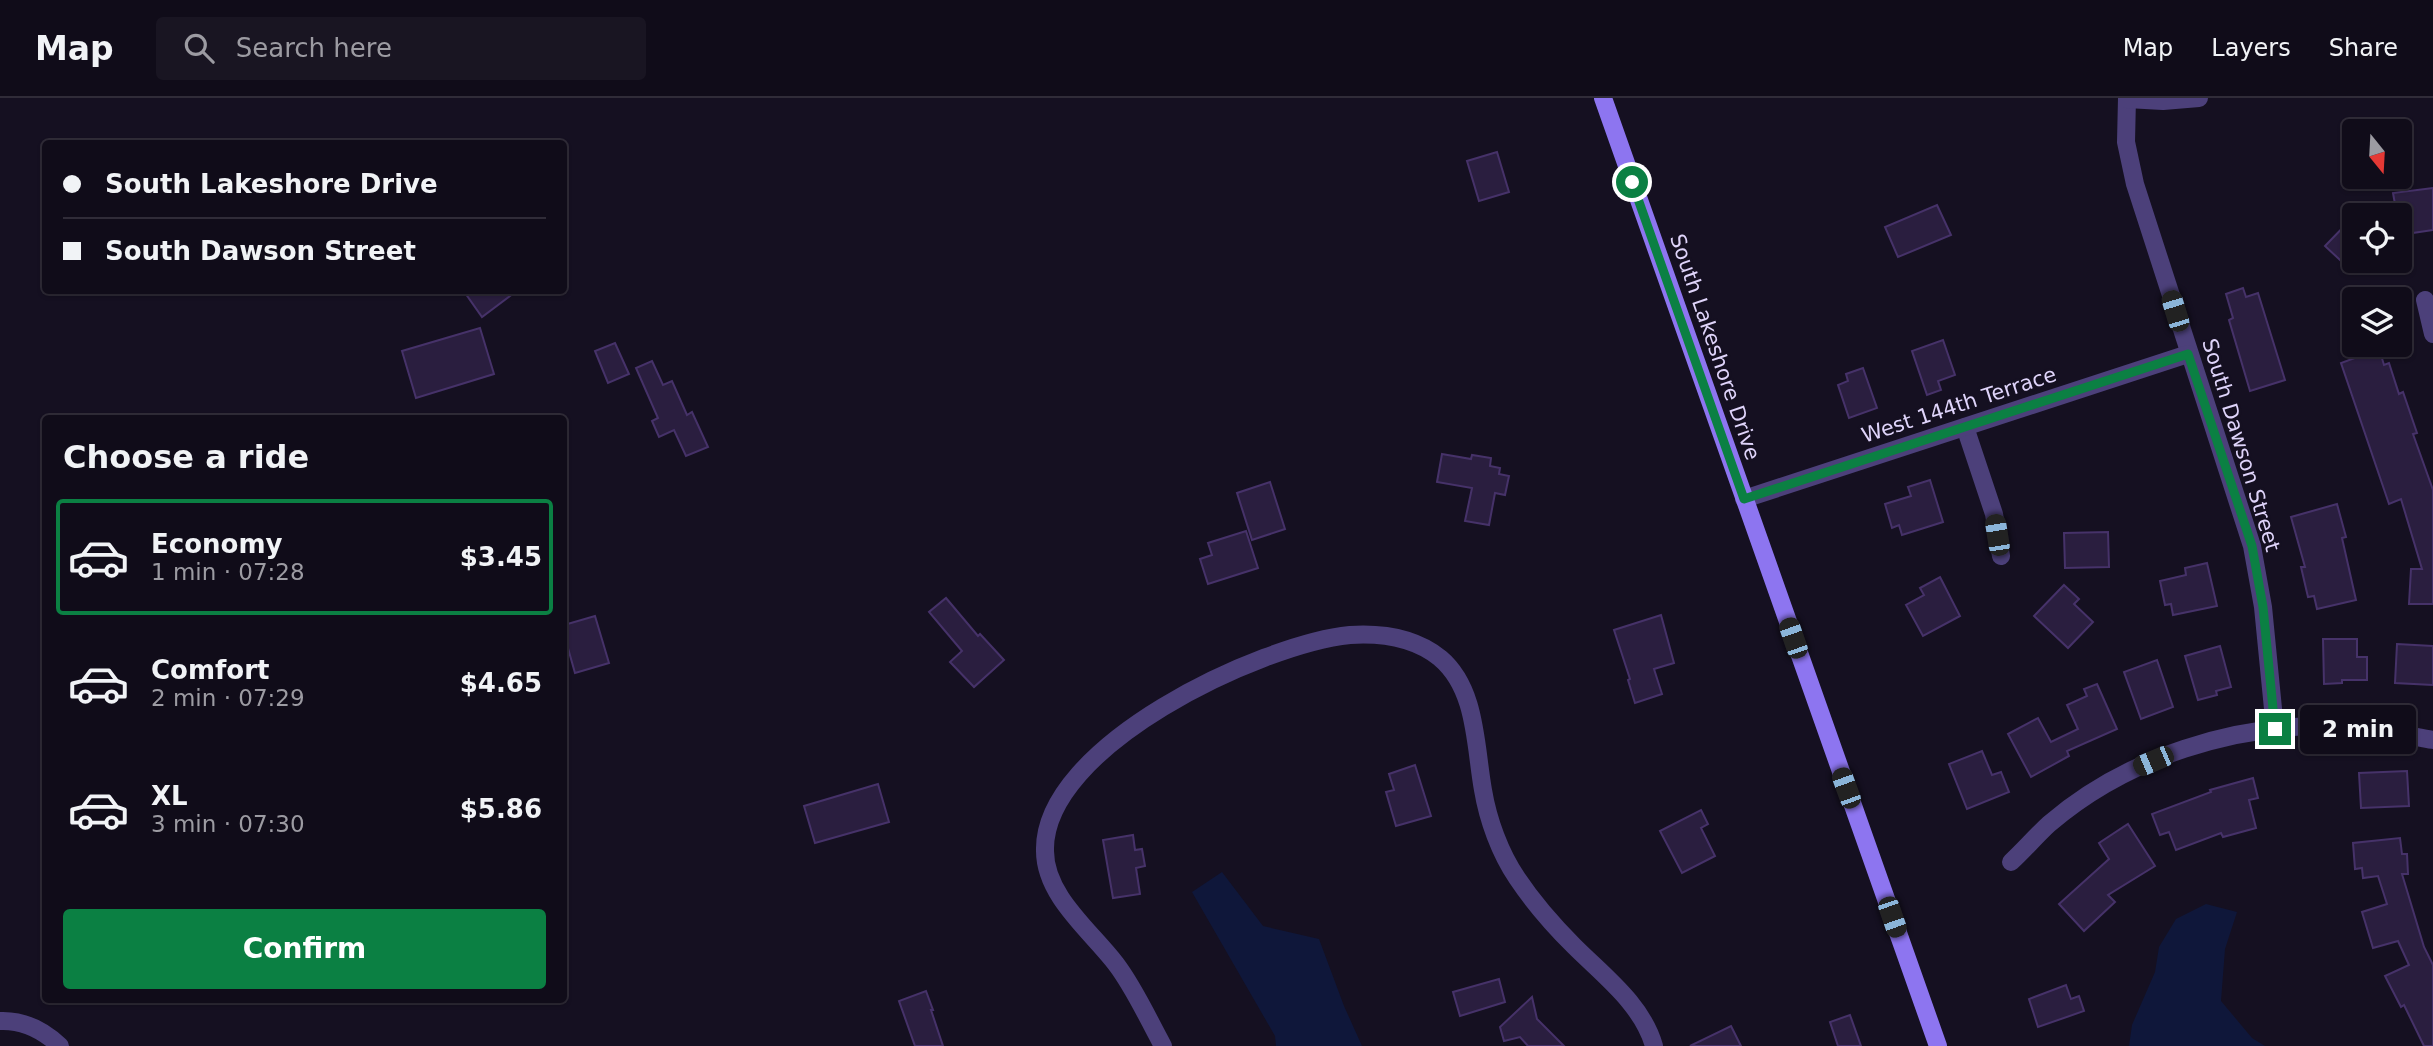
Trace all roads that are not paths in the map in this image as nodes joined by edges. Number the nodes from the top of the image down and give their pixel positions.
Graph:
1 (1603, 98) edge
2 (2199, 98) edge
3 (2127, 99) edge
4 (2425, 300) dead end
5 (2433, 334) edge
6 (2188, 354) junction
7 (1965, 427) junction
8 (1744, 499) junction
9 (2000, 556) dead end
10 (2275, 729) junction
11 (2433, 740) edge
12 (2011, 862) dead end
13 (0, 1021) edge
14 (60, 1046) edge
15 (1163, 1046) edge
16 (1654, 1046) edge
17 (1938, 1046) edge

1 - 8 street, South Lakeshore Drive
2 - 3 street
3 - 6 street, South Dawson Street
4 - 5 street
6 - 7 street, West 144th Terrace
6 - 10 street, South Dawson Street
7 - 8 street, West 144th Terrace
7 - 9 street
8 - 17 street, South Lakeshore Drive
10 - 11 street
10 - 12 street
13 - 14 street
15 - 16 street

